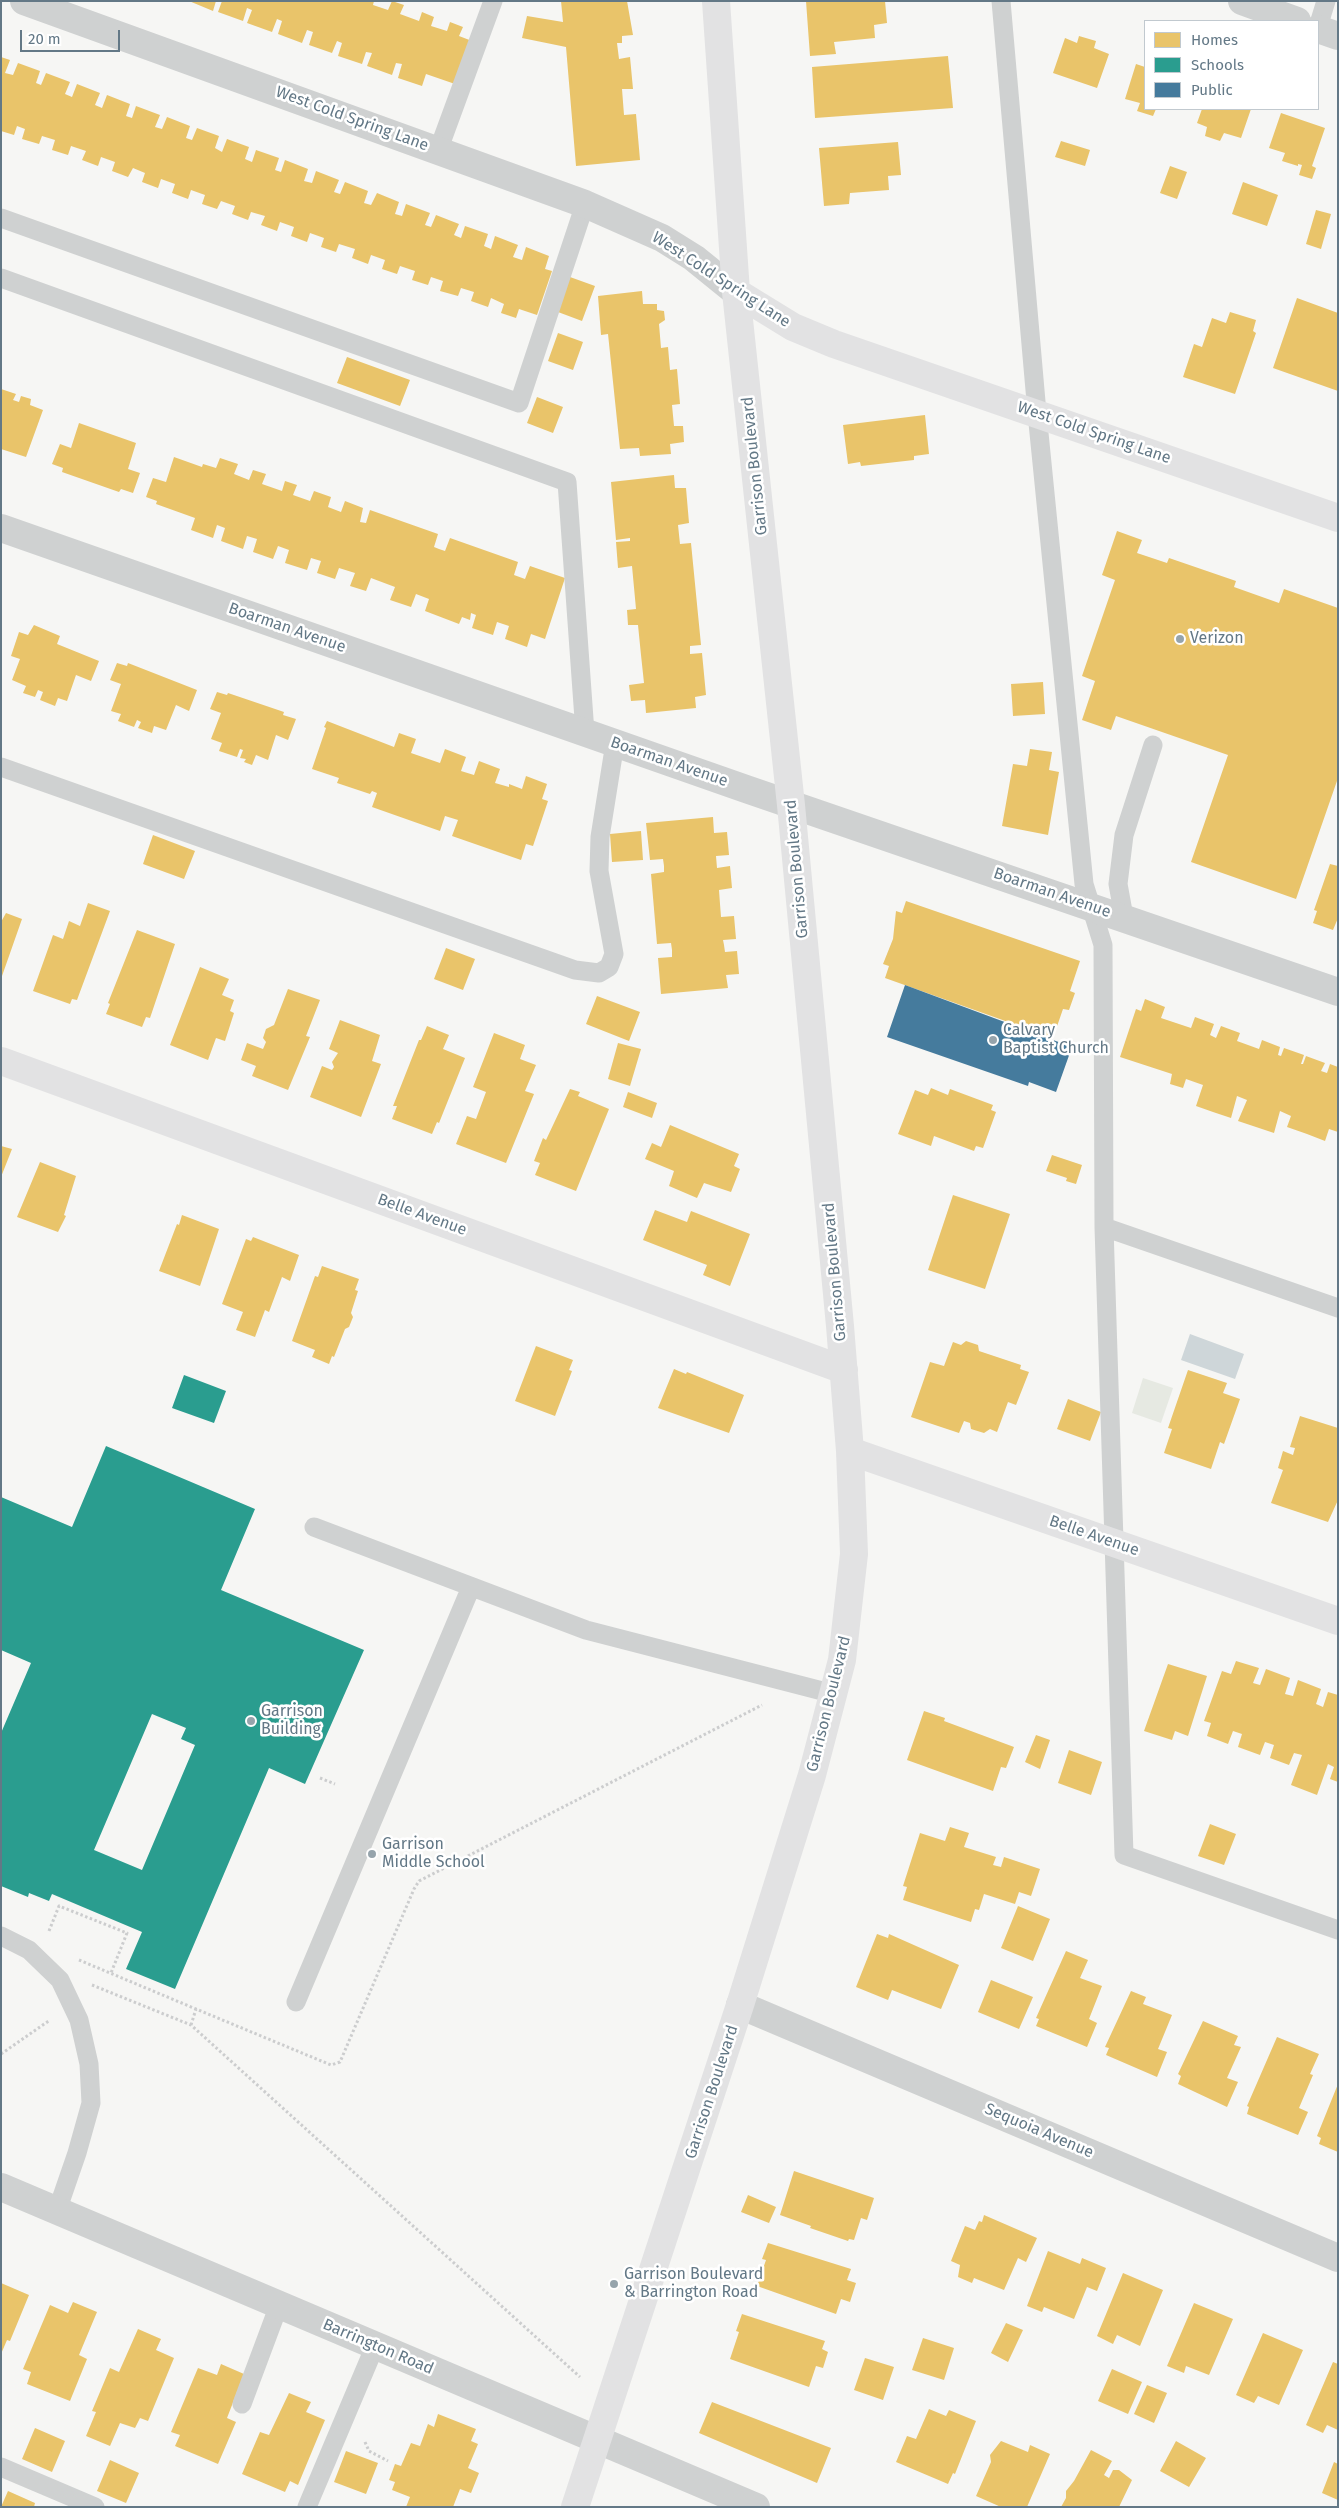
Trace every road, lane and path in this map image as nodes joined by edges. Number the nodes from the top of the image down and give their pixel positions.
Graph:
1 (24, 1) edge
2 (493, 1) edge
3 (716, 1) edge
4 (1002, 1) edge
5 (1242, 1) edge
6 (1326, 1) edge
7 (1294, 20) edge
8 (1319, 25) edge
9 (1319, 28) edge
10 (1338, 36) edge
11 (438, 151) junction
12 (584, 204) junction
13 (1, 218) edge
14 (1, 278) edge
15 (736, 292) junction
16 (1037, 413) junction
17 (1338, 518) edge
18 (1, 528) edge
19 (586, 733) junction
20 (615, 743) junction
21 (1152, 745) dead end
22 (1, 767) edge
23 (791, 805) junction
24 (1092, 906) junction
25 (1124, 917) junction
26 (1338, 992) edge
27 (1, 1060) edge
28 (1104, 1226) junction
29 (1338, 1308) edge
30 (844, 1370) junction
31 (850, 1451) junction
32 (314, 1527) dead end
33 (1112, 1542) junction
34 (471, 1587) junction
35 (1338, 1621) edge
36 (834, 1694) junction
37 (762, 1705) dead end
38 (320, 1778) dead end
39 (335, 1784) dead end
40 (1338, 1930) edge
41 (1, 1936) edge
42 (46, 1936) dead end
43 (77, 1959) dead end
44 (111, 1973) junction
45 (84, 1982) dead end
46 (296, 2002) dead end
47 (740, 2005) junction
48 (196, 2009) junction
49 (54, 2017) dead end
50 (190, 2025) junction
51 (1, 2054) edge
52 (1, 2187) edge
53 (58, 2211) junction
54 (1338, 2258) edge
55 (280, 2305) junction
56 (376, 2346) junction
57 (580, 2377) dead end
58 (242, 2404) dead end
59 (365, 2436) dead end
60 (598, 2441) junction
61 (388, 2461) dead end
62 (1, 2467) edge
63 (95, 2507) edge
64 (307, 2507) edge
65 (575, 2507) edge
66 (756, 2507) edge

1 - 11 street, West Cold Spring Lane
2 - 11 lane
3 - 15 main road, Garrison Boulevard
4 - 16 lane
5 - 7 street
6 - 8 lane
9 - 10 street
11 - 12 street, West Cold Spring Lane
12 - 13 lane
12 - 15 street, West Cold Spring Lane
14 - 19 lane
15 - 16 main road, West Cold Spring Lane
15 - 23 main road, Garrison Boulevard
16 - 17 main road, West Cold Spring Lane
16 - 24 lane
18 - 19 street, Boarman Avenue
19 - 20 street, Boarman Avenue
20 - 22 lane
20 - 23 street, Boarman Avenue
21 - 25 lane
23 - 24 street, Boarman Avenue
23 - 30 main road, Garrison Boulevard
24 - 25 street, Boarman Avenue
24 - 28 lane
25 - 26 street, Boarman Avenue
27 - 30 main road, Belle Avenue
28 - 29 lane
28 - 33 lane
30 - 31 main road, Garrison Boulevard
31 - 33 main road, Belle Avenue
31 - 36 main road, Garrison Boulevard
32 - 34 lane
33 - 35 main road, Belle Avenue
33 - 40 lane
34 - 36 lane
34 - 46 lane
36 - 47 main road, Garrison Boulevard
37 - 48 path
38 - 39 path
41 - 53 lane
42 - 44 path
43 - 44 path
44 - 48 path
45 - 50 path
47 - 54 street, Sequoia Avenue
47 - 60 main road, Garrison Boulevard
48 - 50 path
49 - 51 path
50 - 57 path
52 - 53 street, Barrington Road
53 - 55 street, Barrington Road
55 - 56 street, Barrington Road
55 - 58 lane
56 - 60 street, Barrington Road
56 - 64 lane
59 - 61 path
60 - 65 main road, Garrison Boulevard
60 - 66 street, Barrington Road
62 - 63 lane

